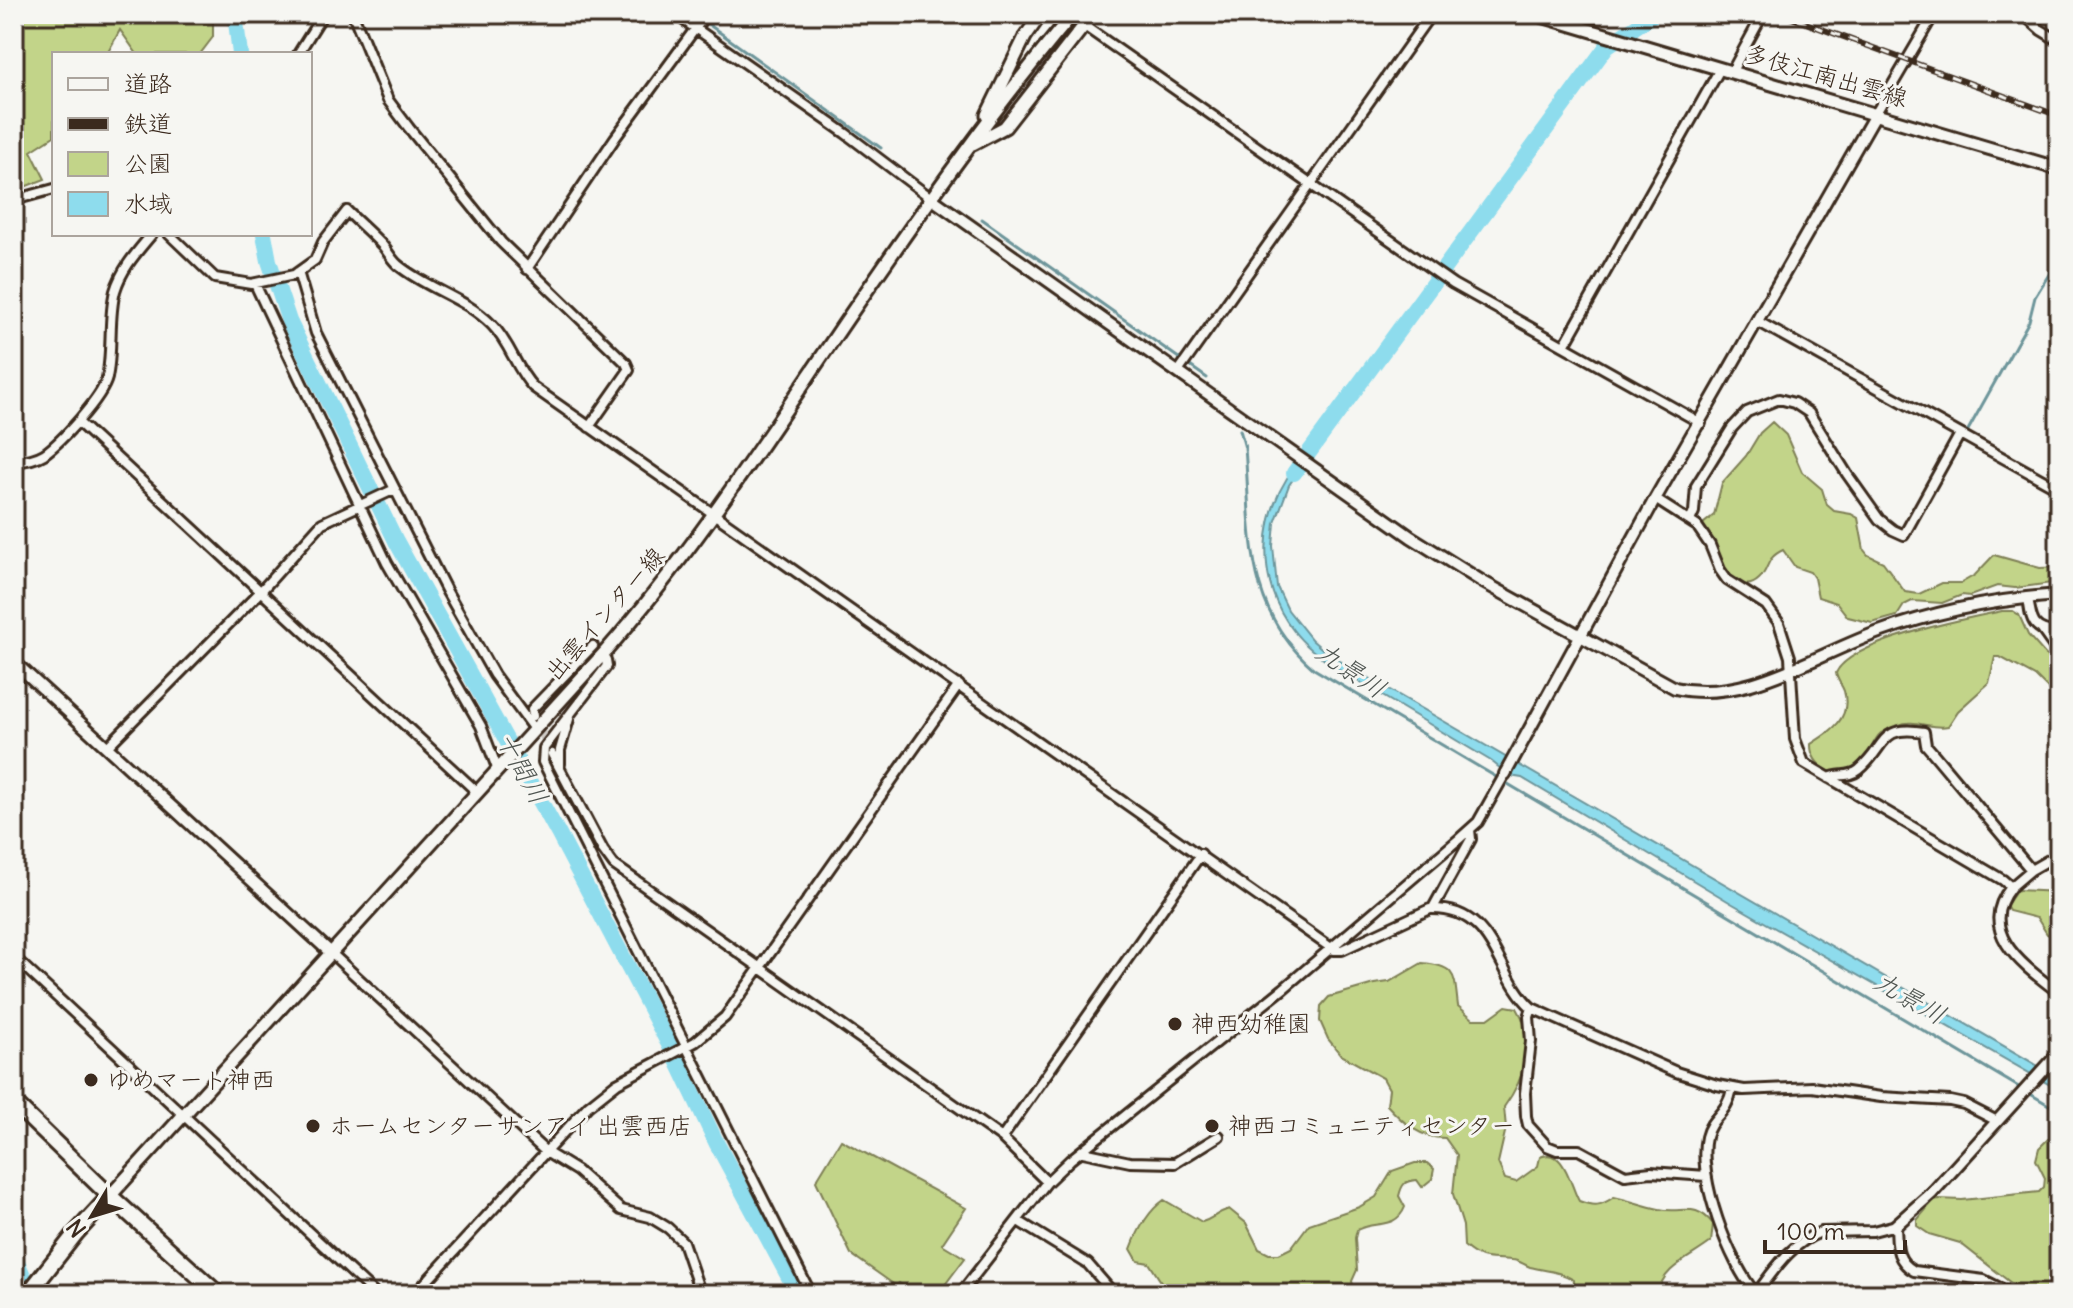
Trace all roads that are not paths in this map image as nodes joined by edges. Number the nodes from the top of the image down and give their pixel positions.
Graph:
1 (323, 14) edge
2 (353, 14) edge
3 (675, 14) edge
4 (706, 14) edge
5 (1041, 14) edge
6 (1073, 14) edge
7 (1093, 14) edge
8 (1431, 14) edge
9 (1535, 14) edge
10 (1763, 14) edge
11 (1934, 14) edge
12 (2023, 14) edge
13 (1083, 25) junction
14 (695, 29) junction
15 (2059, 41) edge
16 (299, 52) edge
17 (1726, 70) junction
18 (1876, 113) junction
19 (978, 134) junction
20 (970, 146) junction
21 (2059, 169) edge
22 (1310, 184) junction
23 (52, 190) edge
24 (931, 198) junction
25 (14, 200) edge
26 (150, 236) edge
27 (171, 236) edge
28 (527, 269) junction
29 (296, 273) junction
30 (258, 283) junction
31 (1757, 321) junction
32 (1564, 346) junction
33 (1178, 372) junction
34 (78, 422) junction
35 (1701, 423) junction
36 (589, 427) junction
37 (1960, 434) junction
38 (14, 462) edge
39 (2059, 489) edge
40 (392, 491) junction
41 (1655, 499) junction
42 (361, 506) junction
43 (715, 515) junction
44 (1690, 521) junction
45 (261, 591) junction
46 (2059, 595) edge
47 (2028, 597) junction
48 (2042, 630) junction
49 (2059, 632) edge
50 (1581, 637) junction
51 (593, 646) dead end
52 (2059, 654) edge
53 (606, 660) dead end
54 (14, 662) edge
55 (1791, 668) junction
56 (959, 685) junction
57 (572, 711) junction
58 (531, 726) junction
59 (108, 746) junction
60 (552, 754) tunnel mouth
61 (499, 766) junction
62 (560, 769) junction
63 (1829, 778) junction
64 (1502, 779) joint
65 (476, 791) junction
66 (1470, 830) junction
67 (1201, 854) junction
68 (2059, 854) edge
69 (2031, 870) junction
70 (2011, 887) junction
71 (1433, 908) junction
72 (1331, 947) junction
73 (331, 953) junction
74 (14, 957) edge
75 (761, 968) junction
76 (2059, 993) edge
77 (1532, 1008) junction
78 (686, 1047) junction
79 (2059, 1053) edge
80 (1732, 1089) junction
81 (14, 1103) edge
82 (183, 1117) junction
83 (1997, 1121) junction
84 (1219, 1136) dead end
85 (1002, 1138) junction
86 (546, 1152) junction
87 (1083, 1152) junction
88 (1706, 1176) junction
89 (1047, 1182) junction
90 (110, 1196) junction
91 (1018, 1221) junction
92 (1896, 1225) junction
93 (14, 1287) edge
94 (31, 1289) edge
95 (17, 1294) edge
96 (218, 1294) edge
97 (375, 1294) edge
98 (415, 1294) edge
99 (706, 1294) edge
100 (811, 1294) edge
101 (960, 1294) edge
102 (1114, 1294) edge
103 (1756, 1294) edge
104 (2012, 1294) edge

1 - 16 street
2 - 28 street
3 - 14 street
4 - 14 street
5 - 19 main road
6 - 19 main road, 出雲インター線
7 - 13 main road
8 - 22 street
9 - 17 main road, 多伎江南出雲線
10 - 17 street
11 - 18 street
12 - 15 street
13 - 20 main road
13 - 22 street
14 - 24 street
14 - 28 street
17 - 18 main road, 多伎江南出雲線
17 - 32 street
18 - 21 main road, 多伎江南出雲線
18 - 31 street
19 - 20 main road, 出雲インター線
20 - 24 main road, 出雲インター線
22 - 32 street
22 - 33 street
23 - 25 street
24 - 33 street
24 - 43 main road, 出雲インター線
26 - 34 street
27 - 30 street
28 - 36 street
29 - 30 street
29 - 36 street
29 - 40 street
30 - 42 street
31 - 35 street
31 - 37 street
32 - 35 street
33 - 50 street
34 - 38 street
34 - 45 street
35 - 41 street
36 - 43 street
37 - 39 street
37 - 44 street
40 - 42 street
40 - 58 street
41 - 44 street
41 - 50 street
42 - 45 street
42 - 61 street
43 - 56 street
43 - 58 main road, 出雲インター線
44 - 55 street
45 - 59 street
45 - 65 street
46 - 47 street
47 - 48 street
47 - 55 street
48 - 49 street
48 - 52 street
50 - 55 street
50 - 64 street
51 - 58 street
53 - 57 street
54 - 59 street
55 - 63 street
56 - 67 street
56 - 75 street
57 - 62 street
57 - 78 street
58 - 61 main road, 出雲インター線
59 - 73 street
60 - 62 street
61 - 65 main road, 出雲インター線
62 - 75 street
63 - 69 street
63 - 70 street
64 - 66 street
65 - 73 main road, 出雲インター線
66 - 71 street
66 - 72 street
67 - 72 street
67 - 85 street
68 - 69 street
69 - 70 street
70 - 76 street
71 - 72 street
71 - 77 street
72 - 87 street
73 - 82 main road, 出雲インター線
73 - 86 street
74 - 82 street
75 - 78 street
75 - 85 street
77 - 80 street
77 - 88 street
78 - 86 street
78 - 100 street
79 - 83 street
80 - 83 street
80 - 88 street
81 - 90 highway
82 - 90 main road, 出雲インター線
82 - 97 street
83 - 92 street
84 - 87 street
85 - 89 street
86 - 98 street
86 - 99 street
87 - 89 street
88 - 103 street
89 - 91 street
90 - 94 highway
90 - 96 highway
91 - 101 street
91 - 102 street
92 - 103 street
92 - 104 street
93 - 95 street

